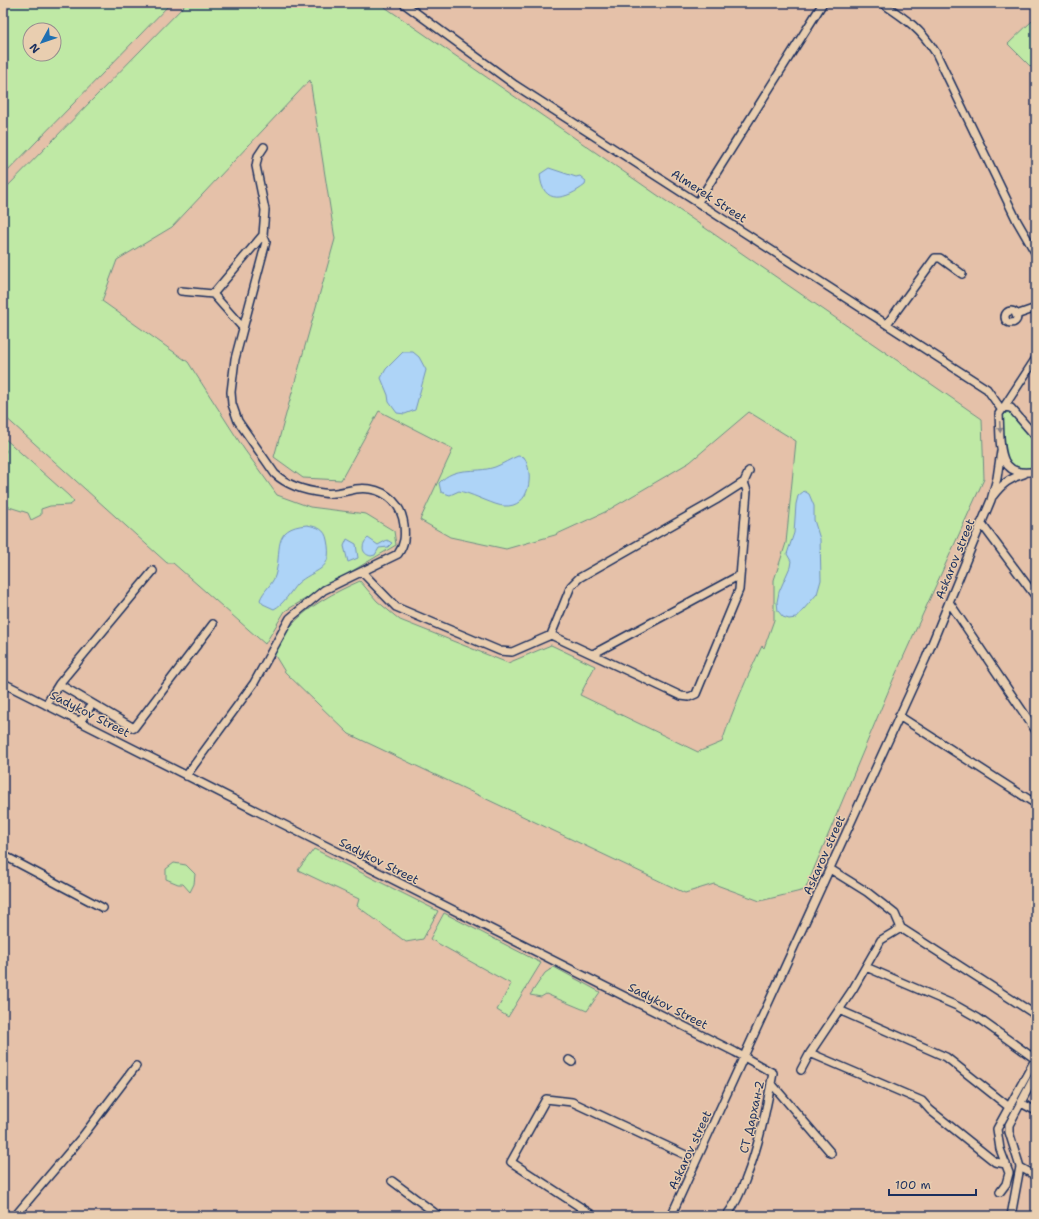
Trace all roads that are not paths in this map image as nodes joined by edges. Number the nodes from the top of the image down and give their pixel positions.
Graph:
1 (403, 3) edge
2 (823, 3) edge
3 (882, 3) edge
4 (264, 147) dead end
5 (698, 202) junction
6 (263, 235) junction
7 (1036, 254) edge
8 (962, 274) dead end
9 (181, 291) dead end
10 (213, 294) junction
11 (1036, 308) edge
12 (1016, 315) dead end
13 (887, 324) junction
14 (242, 328) junction
15 (1036, 358) edge
16 (1003, 408) junction
17 (1036, 437) edge
18 (1001, 451) junction
19 (1036, 471) edge
20 (749, 472) dead end
21 (744, 482) junction
22 (991, 500) junction
23 (981, 523) junction
24 (153, 571) dead end
25 (362, 572) junction
26 (740, 575) junction
27 (1036, 597) edge
28 (949, 602) junction
29 (213, 624) dead end
30 (551, 635) junction
31 (593, 654) junction
32 (3, 683) edge
33 (59, 684) junction
34 (46, 704) junction
35 (92, 704) junction
36 (899, 716) junction
37 (80, 722) junction
38 (1036, 730) edge
39 (186, 776) junction
40 (1036, 804) edge
41 (3, 855) edge
42 (830, 869) junction
43 (103, 908) dead end
44 (901, 928) junction
45 (866, 967) junction
46 (839, 1010) junction
47 (1036, 1015) edge
48 (810, 1053) junction
49 (745, 1058) junction
50 (1036, 1059) edge
51 (136, 1066) dead end
52 (801, 1070) dead end
53 (1036, 1074) edge
54 (771, 1082) junction
55 (1021, 1103) junction
56 (1009, 1106) junction
57 (1036, 1111) edge
58 (831, 1153) dead end
59 (690, 1158) dead end
60 (1006, 1164) junction
61 (1020, 1167) junction
62 (1036, 1176) edge
63 (392, 1180) dead end
64 (1000, 1192) dead end
65 (15, 1216) edge
66 (439, 1216) edge
67 (594, 1216) edge
68 (671, 1216) edge
69 (726, 1216) edge
70 (1011, 1216) edge

1 - 5 street, Almerek Street
2 - 5 street
3 - 7 street
4 - 6 street
5 - 13 street, Almerek Street
6 - 10 street
6 - 14 street
8 - 13 street
9 - 10 street
10 - 14 street
11 - 12 street
13 - 16 street, Almerek Street
14 - 25 street
15 - 16 street
16 - 17 street, Almerek Street
16 -> 18 street
18 - 19 street
18 - 22 street
19 - 22 street
20 - 21 street
21 - 26 street
21 - 30 street
22 - 23 street, Askarov street
23 - 27 street
23 - 28 street, Askarov street
24 - 33 street
25 - 30 street
25 - 39 street
26 - 31 street
26 - 31 street
28 - 36 street, Askarov street
28 - 38 street
29 - 35 street
30 - 31 street
32 - 34 street, Sadykov Street
33 - 34 street
33 - 35 street
34 - 37 street, Sadykov Street
35 - 37 street
36 - 40 street
36 - 42 street, Askarov street
37 - 39 street, Sadykov Street
39 - 49 street, Sadykov Street
41 - 43 street
42 - 44 street
42 - 49 street, Askarov street
44 - 45 street
44 - 47 street
45 - 46 street
45 - 50 street
46 - 48 street
46 - 56 street
48 - 52 street
48 - 60 street
49 - 54 street, СТ Дархан-2
49 - 68 street, Askarov street
50 - 56 street
51 - 65 street
53 - 55 street
54 - 58 street
54 - 69 street, СТ Дархан-2
55 - 57 street
55 - 61 street
56 - 60 street
59 - 67 street
60 - 64 street
61 - 62 street
61 - 70 street
63 - 66 street

